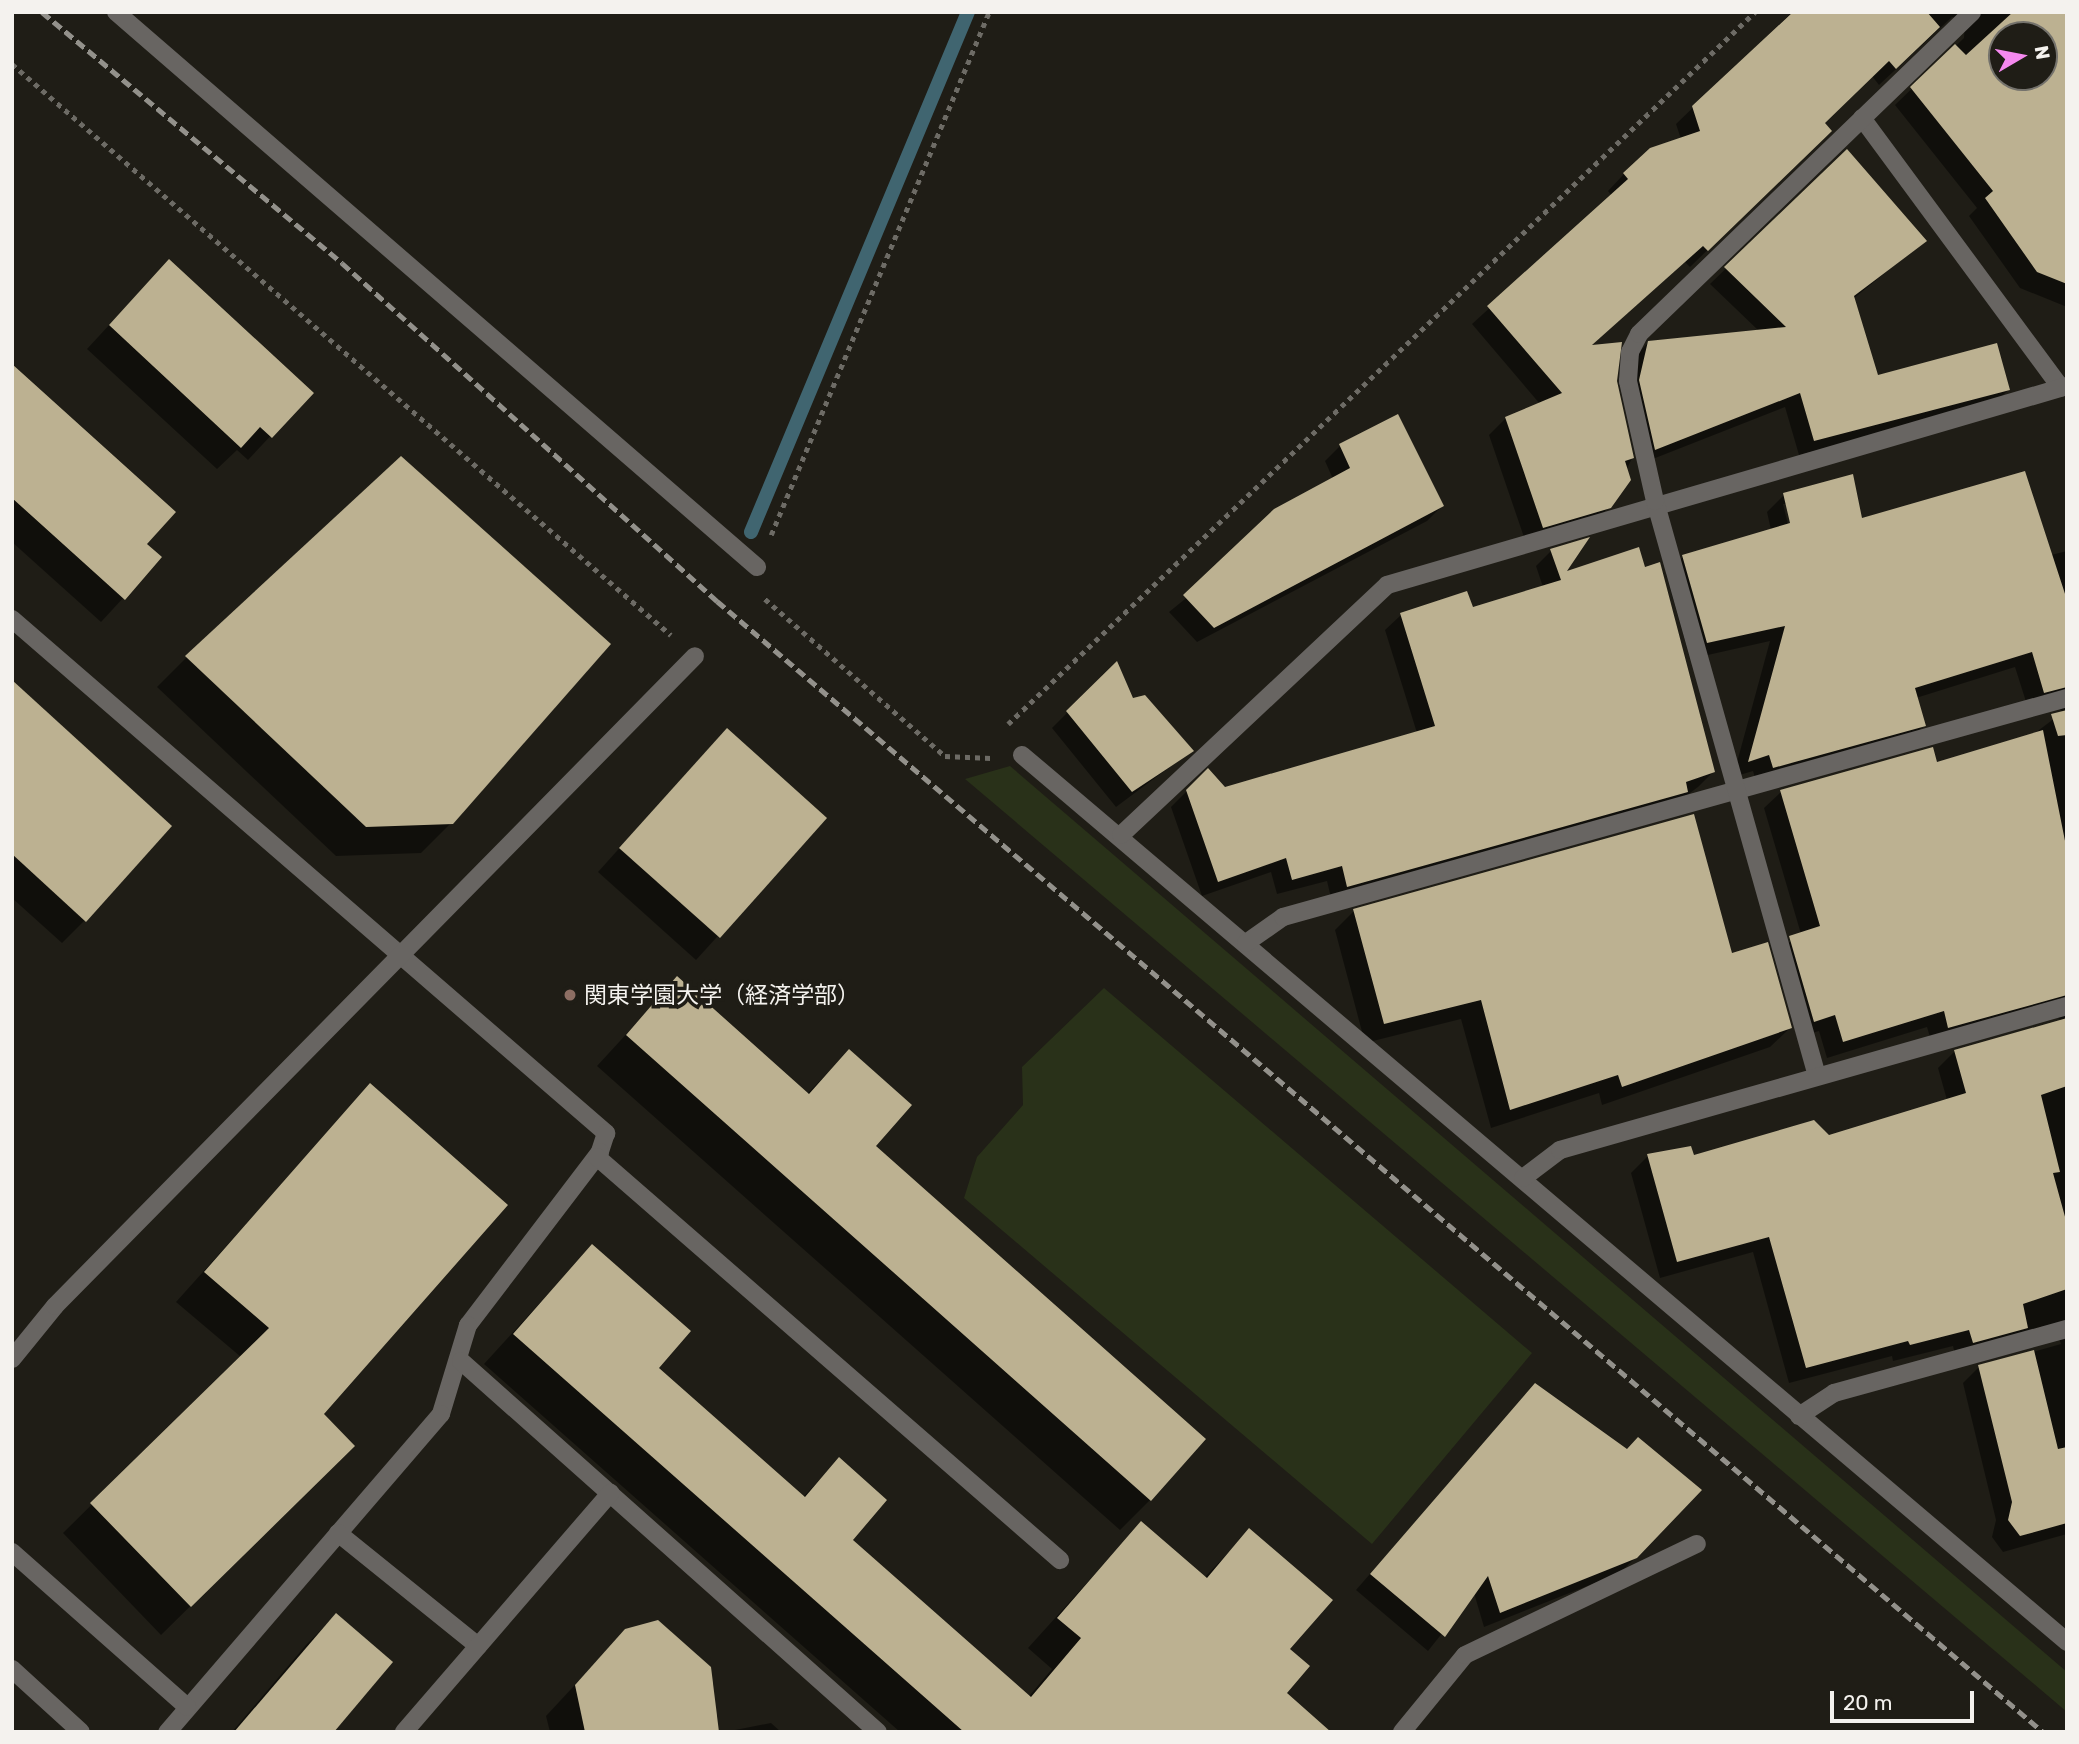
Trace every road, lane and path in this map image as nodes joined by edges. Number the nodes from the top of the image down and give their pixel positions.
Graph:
1 (116, 12) edge
2 (989, 12) edge
3 (1755, 12) edge
4 (1972, 12) edge
5 (12, 64) edge
6 (1862, 118) junction
7 (2064, 387) edge
8 (1655, 501) junction
9 (757, 567) junction
10 (12, 619) edge
11 (695, 656) joint
12 (2067, 698) edge
13 (1021, 755) junction
14 (1737, 789) junction
15 (1121, 835) junction
16 (1246, 943) junction
17 (403, 956) junction
18 (2067, 1006) edge
19 (1817, 1076) junction
20 (597, 1157) junction
21 (1523, 1178) junction
22 (2067, 1329) edge
23 (12, 1359) edge
24 (461, 1361) junction
25 (1799, 1416) junction
26 (610, 1493) junction
27 (338, 1532) junction
28 (1697, 1544) dead end
29 (12, 1552) edge
30 (1060, 1560) dead end
31 (2067, 1642) edge
32 (478, 1646) junction
33 (12, 1669) edge
34 (187, 1707) junction
35 (82, 1732) edge
36 (167, 1732) edge
37 (404, 1732) edge
38 (878, 1732) edge
39 (1402, 1732) edge

1 - 9 street
2 - 9 path
3 - 13 path
4 - 6 street
5 - 11 path
6 - 7 street
6 - 8 street
7 - 8 street
8 - 14 street
8 - 15 street
9 - 13 path
10 - 17 street
11 - 17 street
12 - 14 street
13 - 15 street
14 - 16 street
14 - 19 street
15 - 16 street
16 - 21 street
17 - 20 street
17 - 23 street
18 - 19 street
19 - 21 street
20 - 24 street
20 - 30 street
21 - 25 street
22 - 25 street
24 - 26 street
24 - 27 street
25 - 31 street
26 - 32 street
26 - 38 street
27 - 32 street
27 - 34 street
28 - 39 street
29 - 34 street
32 - 37 street
33 - 35 street
34 - 36 street

